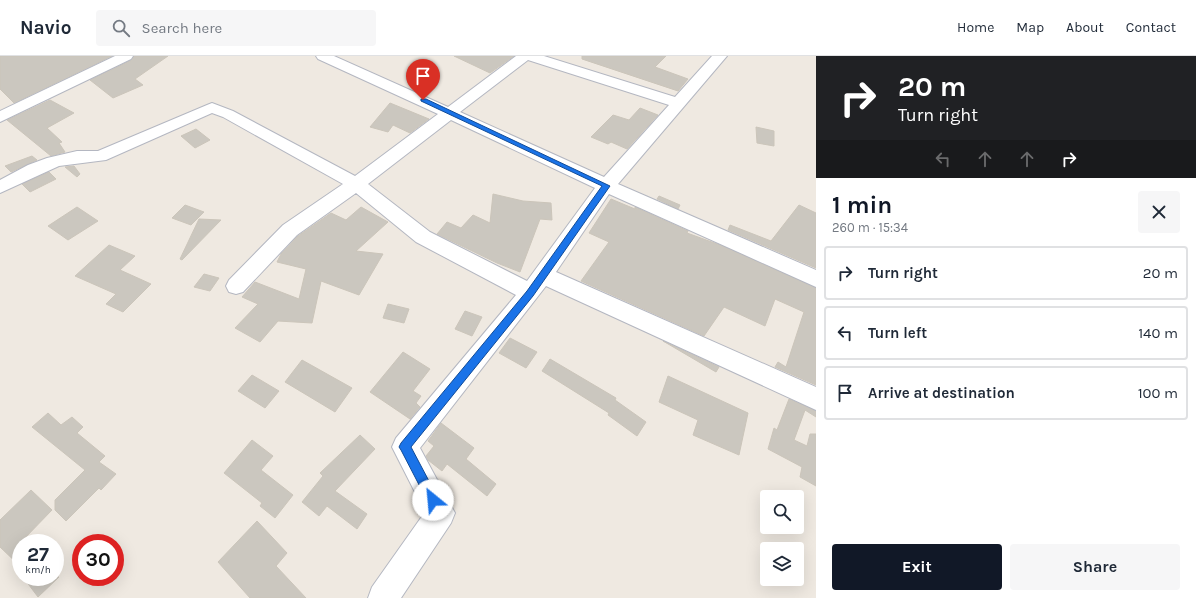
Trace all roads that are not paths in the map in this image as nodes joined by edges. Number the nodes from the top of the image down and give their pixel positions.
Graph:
1 (126, 56) edge
2 (323, 56) edge
3 (525, 56) edge
4 (530, 56) edge
5 (720, 56) edge
6 (678, 103) junction
7 (452, 113) junction
8 (0, 117) edge
9 (356, 184) junction
10 (606, 186) junction
11 (0, 187) edge
12 (542, 275) junction
13 (816, 279) edge
14 (236, 286) dead end
15 (530, 293) junction
16 (816, 399) edge
17 (383, 598) edge

1 - 8 street
2 - 7 street
3 - 7 street
4 - 6 street
5 - 6 street
6 - 10 street
7 - 9 street
7 - 10 street
9 - 11 street
9 - 14 street
9 - 15 street
10 - 12 street
10 - 13 street
12 - 15 street
12 - 16 street
15 - 17 street

